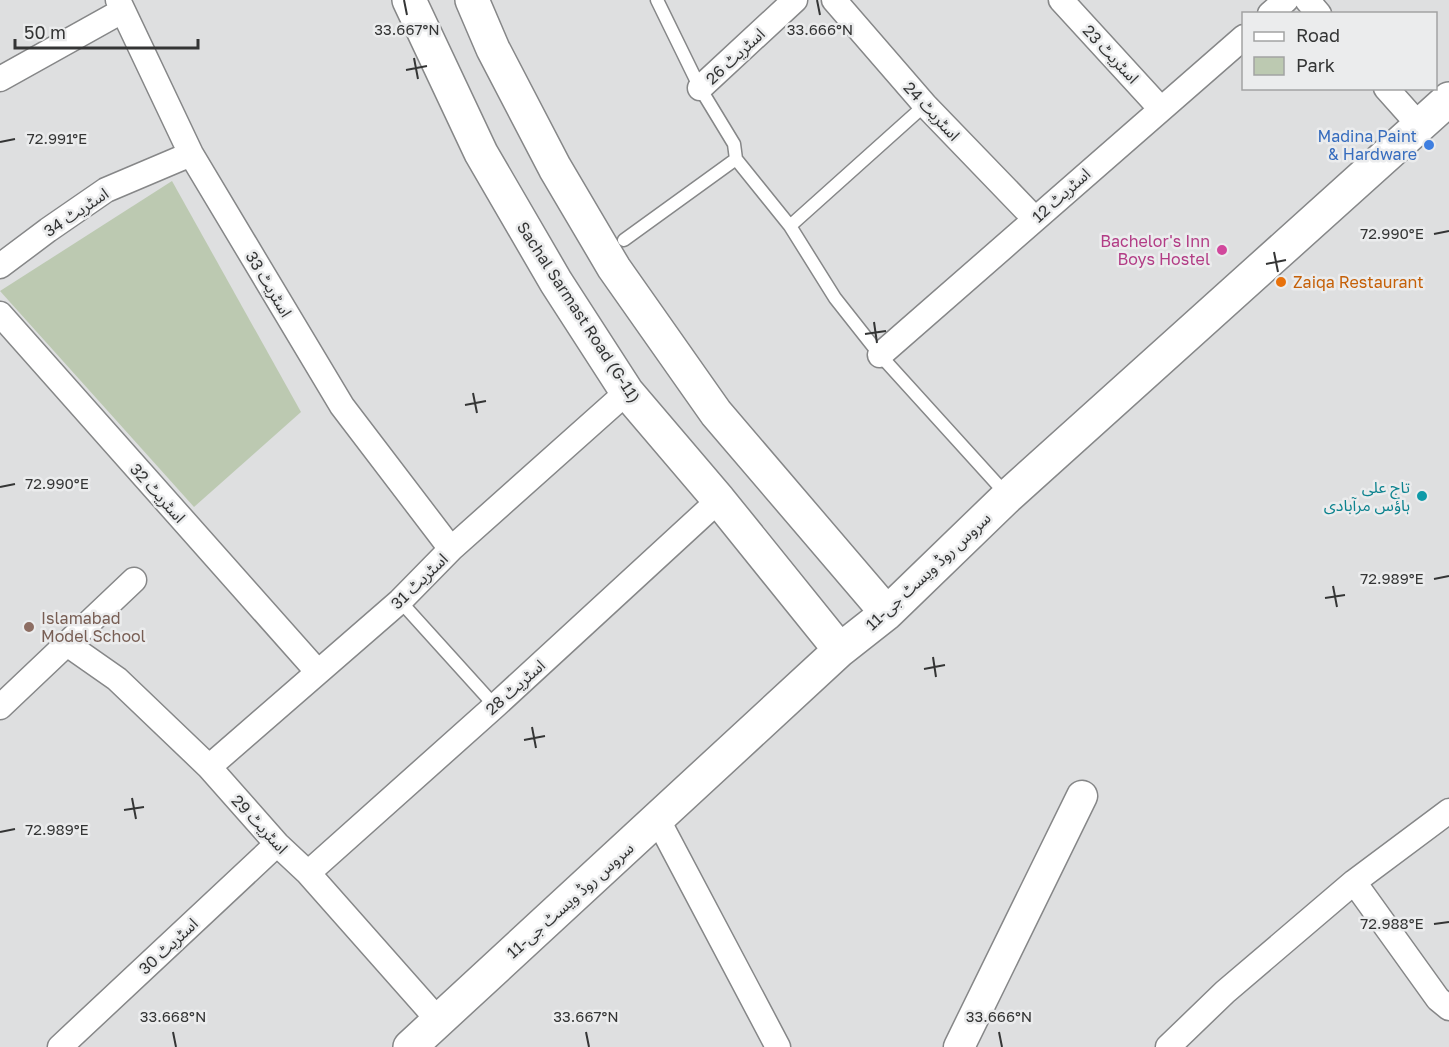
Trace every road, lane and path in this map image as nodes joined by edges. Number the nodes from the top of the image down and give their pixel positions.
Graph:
1 (409, 0) edge
2 (472, 0) edge
3 (657, 0) edge
4 (795, 0) edge
5 (834, 0) edge
6 (1061, 0) edge
7 (1286, 0) edge
8 (1307, 0) edge
9 (120, 6) edge
10 (1272, 12) edge
11 (1317, 12) edge
12 (1242, 38) edge
13 (0, 79) edge
14 (700, 88) junction
15 (1388, 90) edge
16 (1449, 99) edge
17 (925, 105) junction
18 (1160, 108) junction
19 (1419, 125) junction
20 (191, 154) junction
21 (736, 159) junction
22 (1035, 219) junction
23 (790, 226) junction
24 (624, 240) dead end
25 (0, 266) edge
26 (0, 314) edge
27 (880, 355) junction
28 (627, 392) junction
29 (1008, 496) junction
30 (719, 500) junction
31 (451, 549) junction
32 (134, 580) dead end
33 (400, 601) junction
34 (887, 614) junction
35 (67, 644) junction
36 (840, 650) junction
37 (317, 671) junction
38 (495, 706) junction
39 (0, 707) edge
40 (209, 767) junction
41 (1082, 796) dead end
42 (1449, 811) edge
43 (658, 820) junction
44 (277, 844) junction
45 (308, 873) junction
46 (1354, 882) junction
47 (1449, 1008) edge
48 (439, 1021) junction
49 (60, 1047) edge
50 (410, 1047) edge
51 (778, 1047) edge
52 (959, 1047) edge
53 (1168, 1047) edge

1 - 28 main road, Sachal Sarmast Road (G-11)
2 - 34 main road
3 - 14 lane
4 - 14 street, اسٹریٹ 26
5 - 17 street, اسٹریٹ 24
6 - 18 street, اسٹریٹ 23
7 - 10 street
8 - 11 street
9 - 13 street
9 - 20 street, اسٹریٹ 33
12 - 18 street, اسٹریٹ 12
14 - 21 lane
15 - 19 street
16 - 19 main road, سروس روڈ ویسٹ جی-11
17 - 22 street, اسٹریٹ 24
17 - 23 lane
18 - 22 street, اسٹریٹ 12
19 - 29 main road, سروس روڈ ویسٹ جی-11
20 - 25 street, اسٹریٹ 34
20 - 31 street, اسٹریٹ 33
21 - 23 lane
21 - 24 lane
22 - 27 street, اسٹریٹ 12
23 - 27 lane
26 - 37 street, اسٹریٹ 32
27 - 29 lane
28 - 30 main road, Sachal Sarmast Road (G-11)
28 - 31 street, اسٹریٹ 31
29 - 34 main road, سروس روڈ ویسٹ جی-11
30 - 36 main road, Sachal Sarmast Road (G-11)
30 - 38 street, اسٹریٹ 28
31 - 33 street, اسٹریٹ 31
32 - 35 street
33 - 37 street, اسٹریٹ 31
33 - 38 lane
34 - 36 main road, سروس روڈ ویسٹ جی-11
35 - 39 street
35 - 40 street, اسٹریٹ 29
36 - 43 main road, سروس روڈ ویسٹ جی-11
37 - 40 street, اسٹریٹ 31
38 - 45 street, اسٹریٹ 28
40 - 44 street, اسٹریٹ 29
41 - 52 street
42 - 46 street
43 - 48 main road, سروس روڈ ویسٹ جی-11
43 - 51 street
44 - 45 street, اسٹریٹ 29
44 - 49 street, اسٹریٹ 30
45 - 48 street, اسٹریٹ 29
46 - 47 street
46 - 53 street
48 - 50 main road, سروس روڈ ویسٹ جی-11

